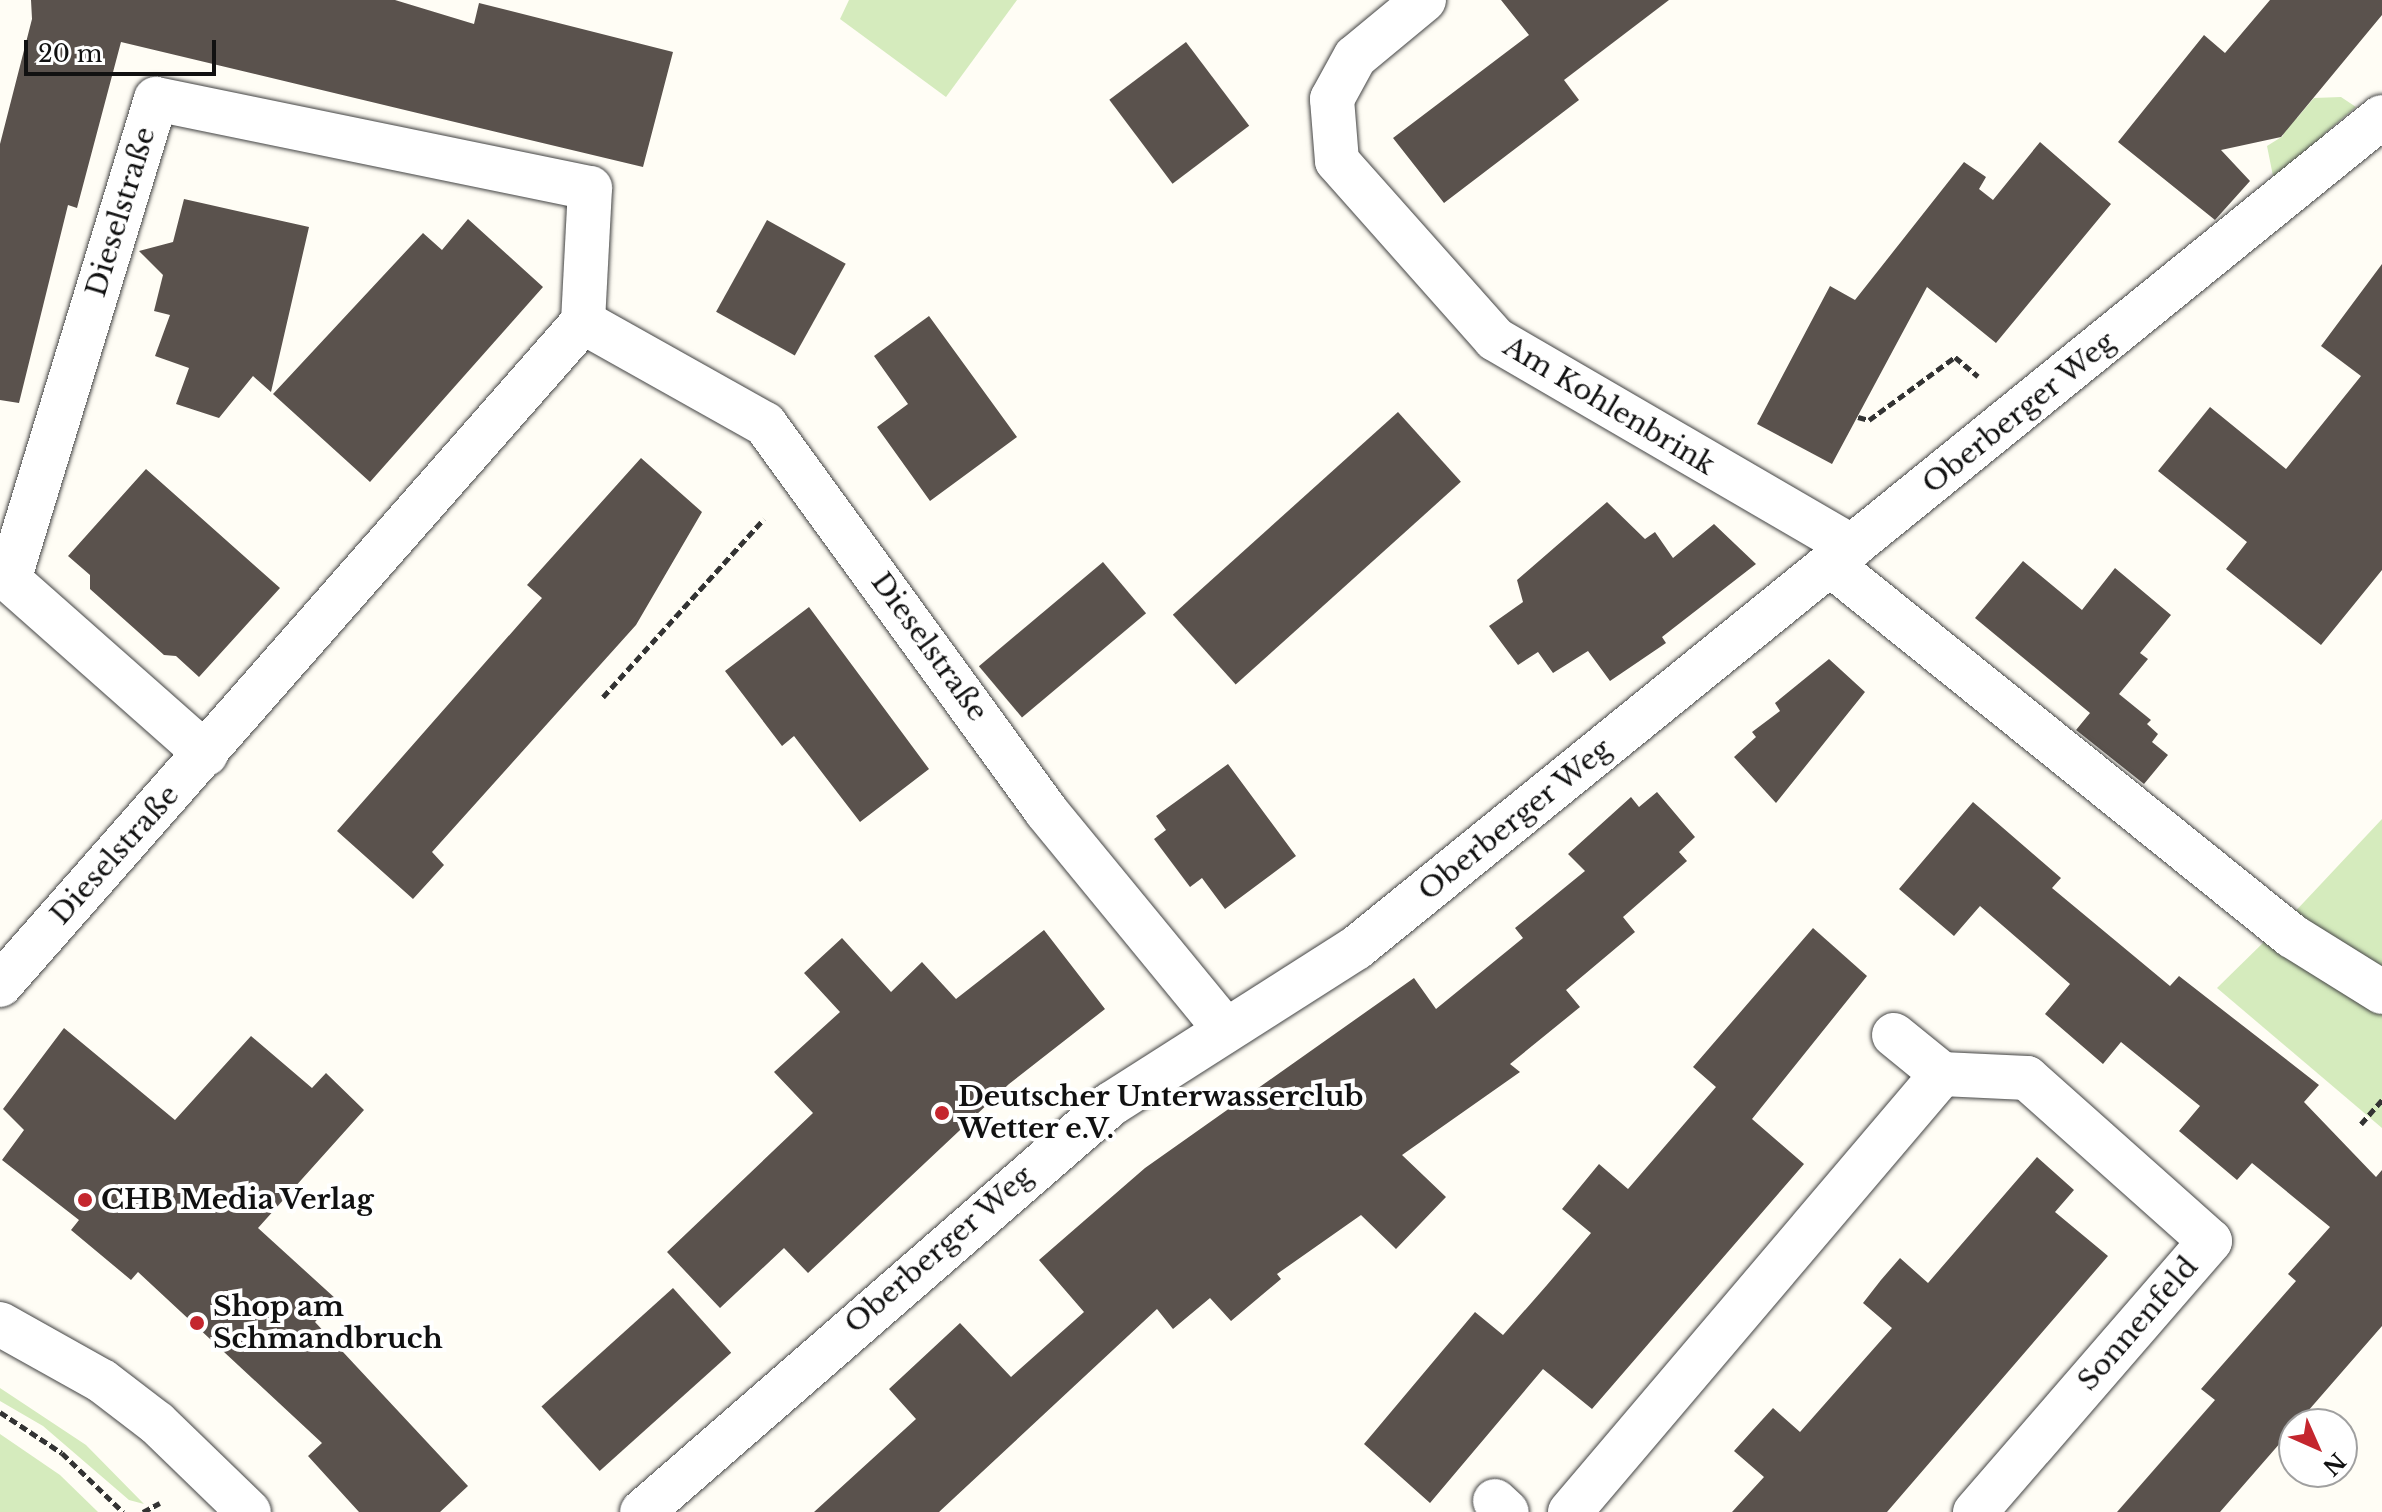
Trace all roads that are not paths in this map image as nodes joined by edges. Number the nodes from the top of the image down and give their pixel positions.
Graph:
1 (1424, 0) edge
2 (2382, 117) edge
3 (583, 322) junction
4 (1842, 556) junction
5 (206, 754) junction
6 (8, 962) edge
7 (2382, 992) edge
8 (1226, 1030) junction
9 (1894, 1035) dead end
10 (1942, 1074) junction
11 (0, 1324) edge
12 (249, 1512) edge
13 (642, 1512) edge
14 (1570, 1512) edge
15 (1975, 1512) edge

1 - 4 street, Am Kohlenbrink
2 - 4 street, Oberberger Weg
3 - 5 street, Dieselstraße
3 - 5 street, Dieselstraße
3 - 8 street, Dieselstraße
4 - 7 street, Am Kohlenbrink
4 - 8 street, Oberberger Weg
5 - 6 street, Dieselstraße
8 - 13 street, Oberberger Weg
9 - 10 street
10 - 14 street
10 - 15 street, Sonnenfeld
11 - 12 street

